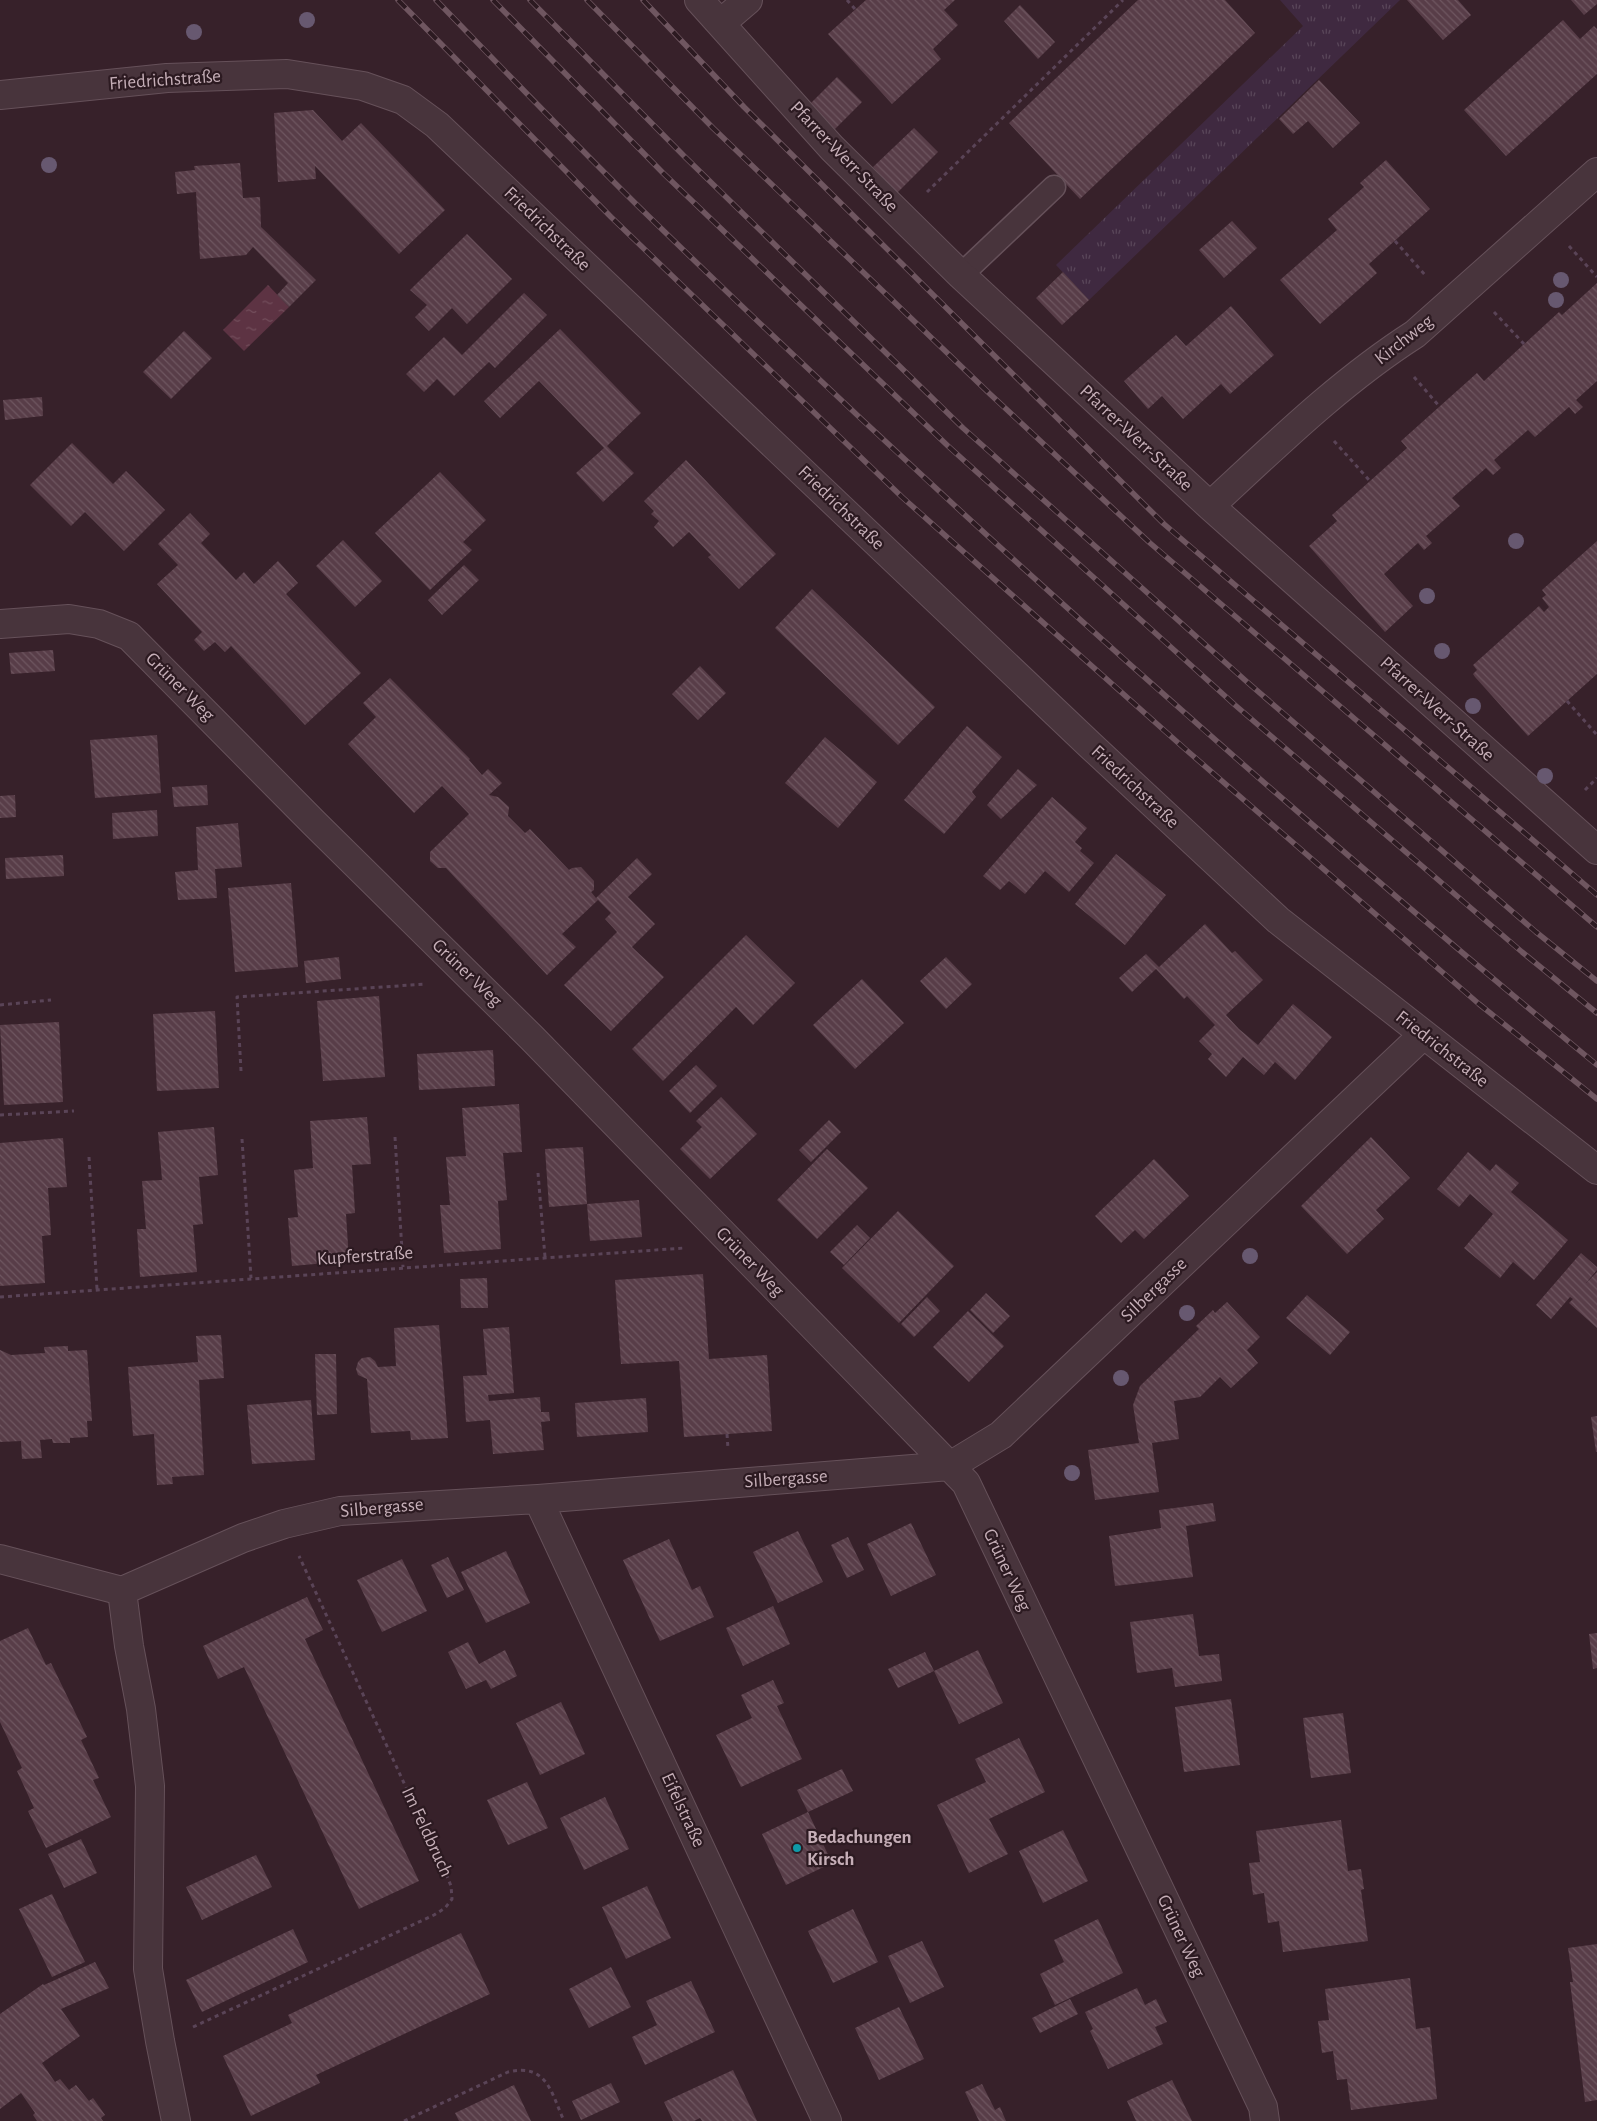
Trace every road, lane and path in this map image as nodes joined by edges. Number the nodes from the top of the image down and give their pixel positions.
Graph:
1 (699, 0) edge
2 (748, 0) edge
3 (847, 0) edge
4 (1123, 0) edge
5 (855, 9) dead end
6 (720, 24) junction
7 (0, 95) edge
8 (1597, 172) edge
9 (1054, 187) dead end
10 (901, 218) junction
11 (1395, 241) dead end
12 (961, 275) junction
13 (1470, 286) junction
14 (1450, 304) junction
15 (1524, 344) dead end
16 (1310, 415) junction
17 (1370, 481) dead end
18 (1210, 506) junction
19 (0, 624) edge
20 (1567, 701) dead end
21 (1597, 735) edge
22 (1597, 850) edge
23 (474, 981) junction
24 (51, 1000) dead end
25 (0, 1006) edge
26 (1423, 1035) junction
27 (241, 1071) dead end
28 (74, 1110) dead end
29 (0, 1115) edge
30 (395, 1137) dead end
31 (242, 1139) dead end
32 (89, 1157) dead end
33 (1597, 1170) edge
34 (538, 1173) dead end
35 (732, 1244) junction
36 (545, 1257) junction
37 (404, 1267) junction
38 (251, 1278) junction
39 (98, 1289) junction
40 (0, 1297) edge
41 (950, 1466) junction
42 (538, 1499) junction
43 (284, 1524) junction
44 (0, 1559) edge
45 (122, 1592) junction
46 (160, 2041) junction
47 (176, 2121) edge
48 (404, 2121) edge
49 (564, 2121) edge
50 (827, 2121) edge
51 (1265, 2121) edge

1 - 6 street, Pfarrer-Werr-Straße
2 - 6 street
3 - 5 path
4 - 10 path
6 - 10 street, Pfarrer-Werr-Straße
7 - 26 street, Friedrichstraße
8 - 13 street, Kirchweg
9 - 12 lane
10 - 12 street, Pfarrer-Werr-Straße
11 - 14 path
12 - 18 street, Pfarrer-Werr-Straße
13 - 14 street, Kirchweg
13 - 15 path
14 - 16 street, Kirchweg
16 - 17 path
16 - 18 street, Kirchweg
18 - 22 street, Pfarrer-Werr-Straße
19 - 23 street, Grüner Weg
20 - 21 path
23 - 27 path
23 - 35 street, Grüner Weg
24 - 25 path
26 - 33 street, Friedrichstraße
26 - 41 street, Silbergasse
28 - 29 path
30 - 37 path
31 - 38 path
32 - 39 path
34 - 36 path
35 - 36 path, Kupferstraße
35 - 41 street, Grüner Weg
36 - 37 path, Kupferstraße
37 - 38 path, Kupferstraße
38 - 39 path, Kupferstraße
39 - 40 path, Kupferstraße
41 - 42 street, Silbergasse
41 - 51 street, Grüner Weg
42 - 43 street, Silbergasse
42 - 50 street, Eifelstraße
43 - 45 street, Silbergasse
43 - 46 path, Im Feldbruch
44 - 45 street
45 - 46 street
46 - 47 street
48 - 49 path

